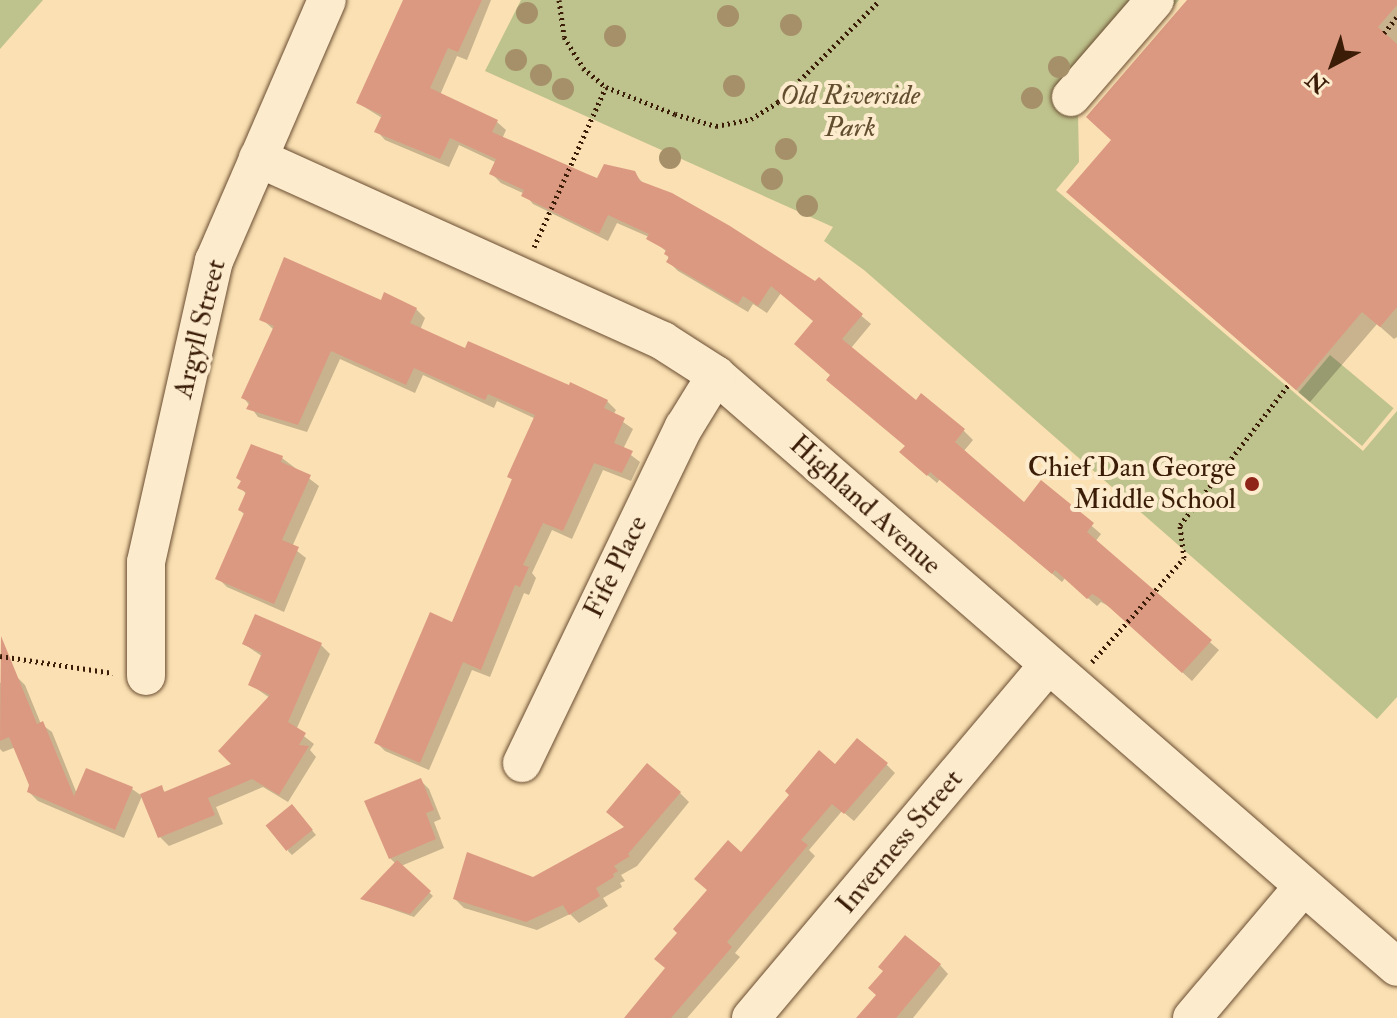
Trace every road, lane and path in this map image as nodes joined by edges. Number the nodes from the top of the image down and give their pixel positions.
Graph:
1 (327, 0) edge
2 (559, 0) edge
3 (880, 0) edge
4 (1155, 0) edge
5 (1397, 17) edge
6 (1384, 33) dead end
7 (606, 87) junction
8 (1071, 97) dead end
9 (258, 158) junction
10 (521, 275) junction
11 (716, 375) junction
12 (1289, 384) dead end
13 (0, 656) edge
14 (146, 676) joint
15 (1059, 677) junction
16 (522, 763) dead end
17 (1302, 888) junction
18 (1397, 967) edge
19 (751, 1018) edge
20 (1192, 1018) edge

1 - 9 street, Argyll Street
2 - 7 path
3 - 7 path
4 - 8 street
5 - 6 path
7 - 10 path
9 - 10 street, Highland Avenue
9 - 14 street, Argyll Street
10 - 11 street, Highland Avenue
11 - 15 street, Highland Avenue
11 - 16 street, Fife Place
12 - 15 path
13 - 14 path
15 - 17 street, Highland Avenue
15 - 19 street, Inverness Street
17 - 18 street, Highland Avenue
17 - 20 street

